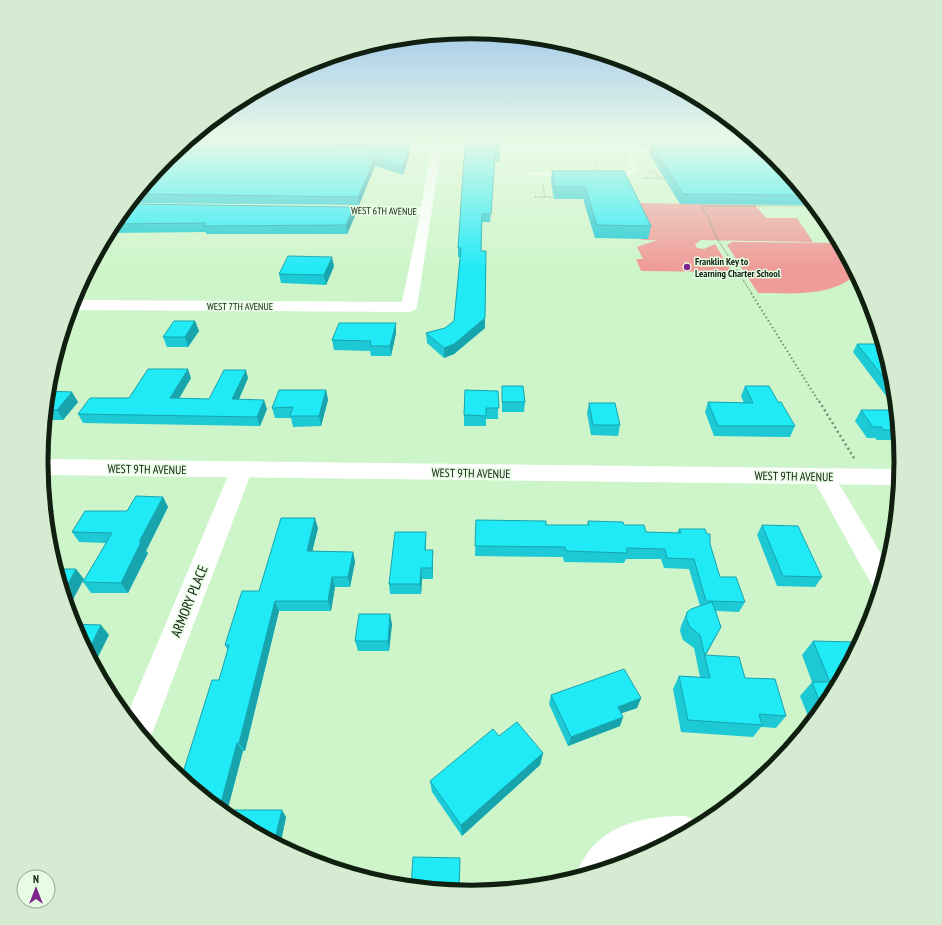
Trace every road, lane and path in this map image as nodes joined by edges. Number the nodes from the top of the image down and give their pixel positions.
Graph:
1 (432, 182) edge
2 (535, 197) dead end
3 (553, 197) edge
4 (808, 206) edge
5 (315, 210) edge
6 (427, 211) junction
7 (78, 304) edge
8 (48, 467) edge
9 (241, 470) junction
10 (823, 476) junction
11 (866, 477) junction
12 (894, 477) edge
13 (879, 574) edge
14 (139, 725) edge
15 (674, 834) edge
16 (600, 866) edge

1 - 6 street
2 - 3 path
4 - 11 path
5 - 6 street, WEST 6TH AVENUE
6 - 7 street, WEST 7TH AVENUE
8 - 9 street, WEST 9TH AVENUE
9 - 10 street, WEST 9TH AVENUE
9 - 14 street, ARMORY PLACE
10 - 11 street, WEST 9TH AVENUE
10 - 13 street
11 - 12 street, WEST 9TH AVENUE
15 - 16 street

